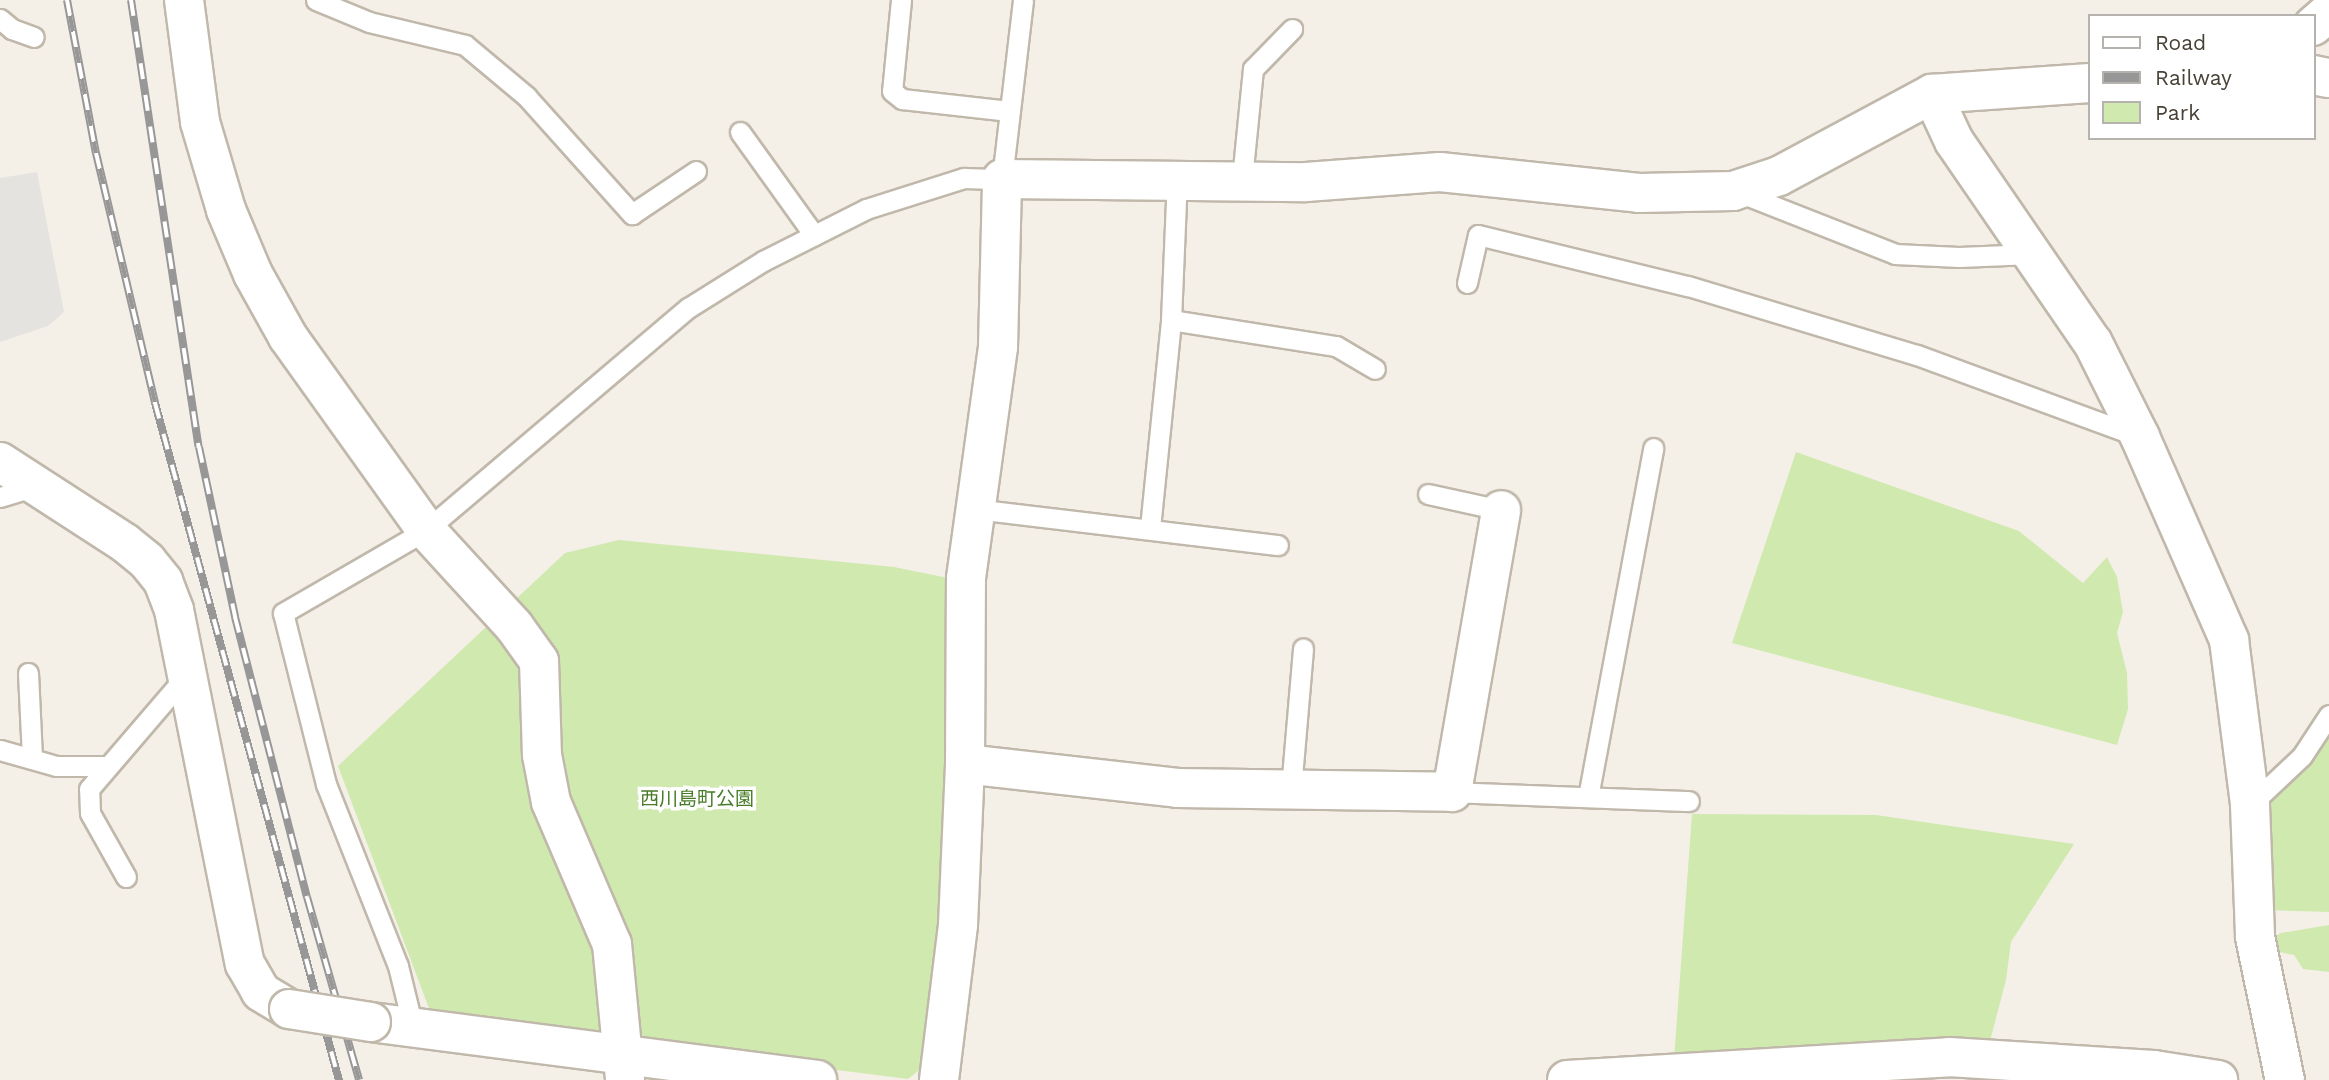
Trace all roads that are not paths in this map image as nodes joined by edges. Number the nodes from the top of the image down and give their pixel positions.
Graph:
1 (184, 0) edge
2 (316, 0) edge
3 (901, 0) edge
4 (1023, 0) edge
5 (2329, 12) edge
6 (0, 19) edge
7 (2315, 24) edge
8 (1292, 29) dead end
9 (34, 37) dead end
10 (2088, 83) edge
11 (1932, 94) junction
12 (1009, 111) junction
13 (740, 132) dead end
14 (696, 171) dead end
15 (1002, 179) junction
16 (1177, 179) junction
17 (1242, 179) junction
18 (1733, 191) junction
19 (814, 234) junction
20 (2032, 254) junction
21 (1467, 283) dead end
22 (1171, 320) junction
23 (1375, 369) dead end
24 (2140, 437) junction
25 (1653, 448) dead end
26 (0, 462) edge
27 (36, 486) junction
28 (1428, 494) dead end
29 (0, 497) edge
30 (975, 509) junction
31 (1500, 510) joint
32 (1150, 528) junction
33 (426, 530) junction
34 (1278, 545) dead end
35 (1303, 649) dead end
36 (28, 673) dead end
37 (186, 676) junction
38 (2329, 715) edge
39 (0, 750) edge
40 (32, 758) junction
41 (964, 764) junction
42 (108, 766) junction
43 (1291, 789) junction
44 (1452, 792) junction
45 (1588, 797) junction
46 (1689, 801) dead end
47 (2250, 805) junction
48 (126, 877) dead end
49 (413, 1027) junction
50 (622, 1067) edge
51 (1947, 1069) edge
52 (817, 1080) edge
53 (939, 1080) edge
54 (1567, 1080) edge
55 (2218, 1080) edge
56 (2285, 1080) edge

1 - 33 street
2 - 14 lane
3 - 12 lane
4 - 12 lane
5 - 7 street
6 - 9 lane
8 - 17 lane
10 - 11 street
11 - 18 street
11 - 20 street
12 - 15 lane
13 - 19 lane
15 - 16 street
15 - 19 lane
15 - 30 street
16 - 17 street
16 - 22 lane
17 - 18 street
18 - 20 lane
19 - 33 lane
20 - 24 street
21 - 24 lane
22 - 23 lane
22 - 32 lane
24 - 47 street
25 - 45 lane
26 - 27 street
27 - 29 lane
27 - 37 street
28 - 31 lane
30 - 32 lane
30 - 41 street
31 - 44 street
32 - 34 lane
33 - 49 lane
33 - 50 street
35 - 43 lane
36 - 40 lane
37 - 42 lane
37 - 49 street, bridge
38 - 47 lane
39 - 40 lane
40 - 42 lane
41 - 43 street
41 - 53 street
42 - 48 lane
43 - 44 street
44 - 45 lane
45 - 46 lane
47 - 56 street
49 - 50 street
50 - 52 street
51 - 54 street
51 - 55 street

